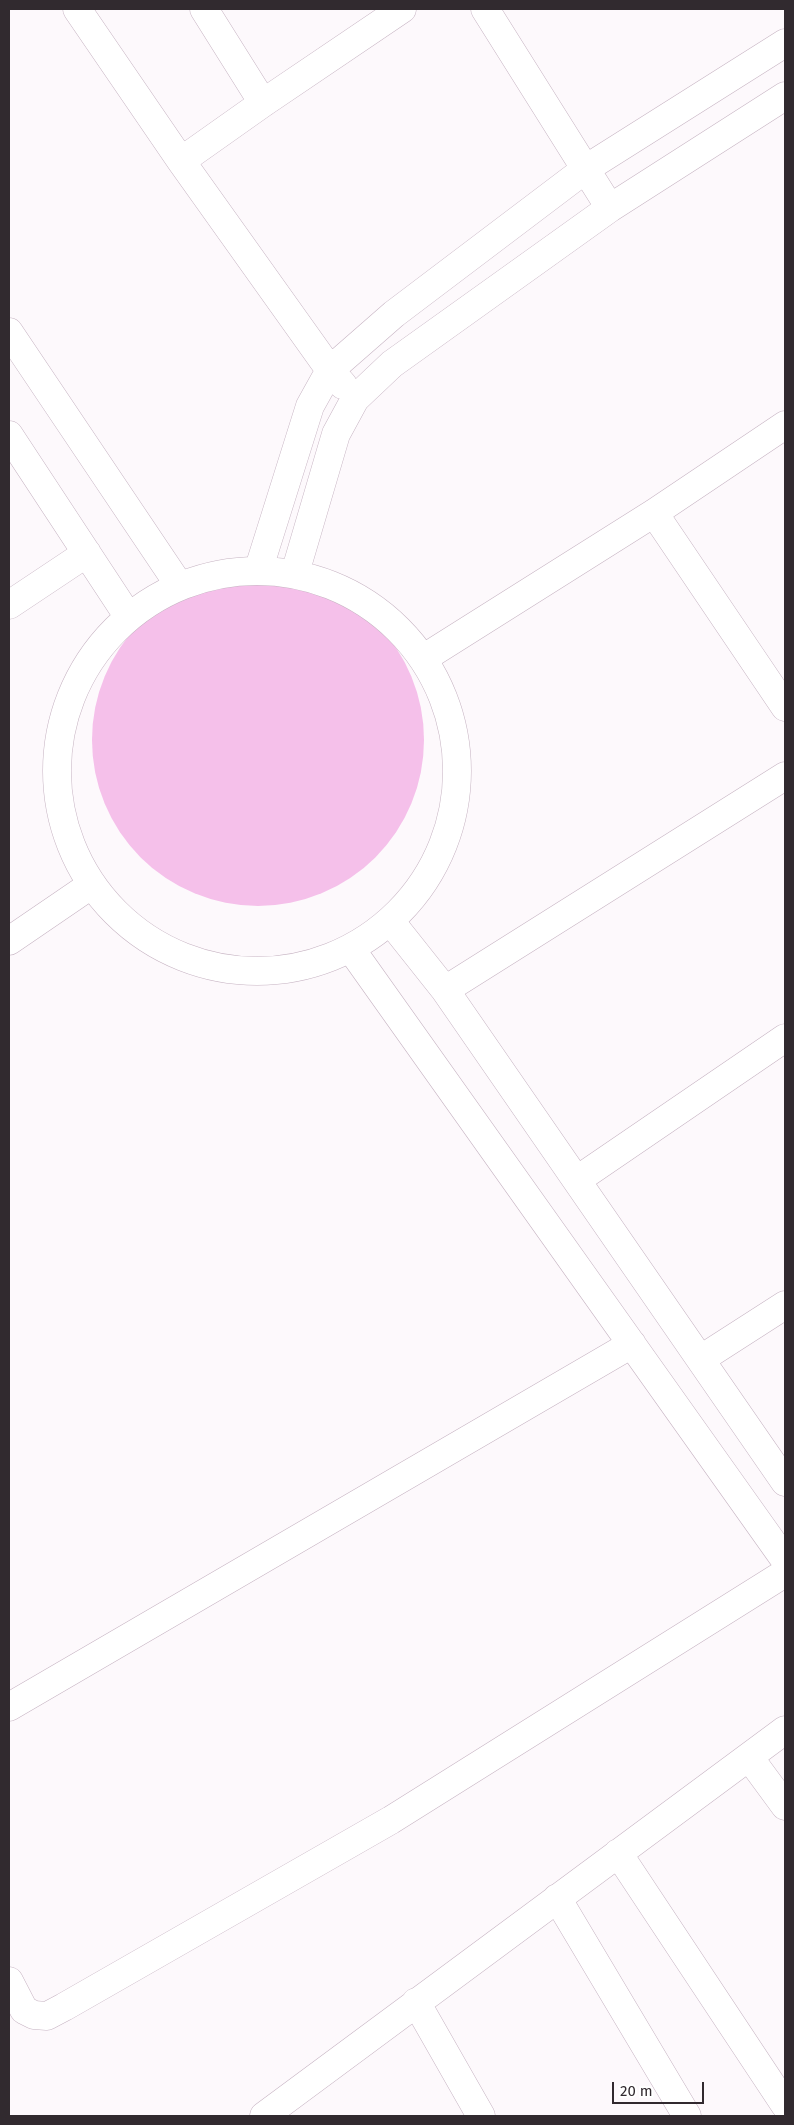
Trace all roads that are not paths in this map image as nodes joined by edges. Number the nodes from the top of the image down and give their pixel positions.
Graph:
1 (77, 9) edge
2 (204, 9) edge
3 (402, 9) edge
4 (485, 9) edge
5 (785, 43) edge
6 (785, 96) edge
7 (263, 103) junction
8 (181, 162) junction
9 (587, 168) junction
10 (610, 208) junction
11 (9, 332) edge
12 (330, 370) junction
13 (355, 399) junction
14 (785, 426) edge
15 (9, 435) edge
16 (654, 513) junction
17 (87, 553) junction
18 (259, 568) junction
19 (295, 573) junction
20 (179, 586) junction
21 (9, 604) edge
22 (128, 616) junction
23 (424, 658) junction
24 (785, 707) edge
25 (785, 776) edge
26 (91, 885) junction
27 (391, 922) junction
28 (9, 941) edge
29 (351, 949) junction
30 (445, 990) junction
31 (785, 1038) edge
32 (577, 1180) junction
33 (785, 1305) edge
34 (632, 1344) junction
35 (701, 1358) junction
36 (785, 1482) edge
37 (785, 1560) edge
38 (785, 1573) edge
39 (9, 1707) edge
40 (785, 1730) edge
41 (749, 1757) junction
42 (785, 1806) edge
43 (618, 1853) junction
44 (557, 1898) junction
45 (9, 1981) edge
46 (416, 2002) junction
47 (785, 2105) edge
48 (264, 2116) edge
49 (481, 2116) edge
50 (687, 2116) edge

1 - 8 street
2 - 7 street
3 - 7 street
4 - 9 street
5 - 9 street
6 - 10 street
7 - 8 street
8 - 12 street
9 - 10 street
9 - 12 street
10 - 13 street
11 - 20 street
12 - 13 street
12 - 18 street
13 - 19 street
14 - 16 street
15 - 17 street
16 - 23 street
16 - 24 street
17 - 21 street
17 - 22 street
18 - 19 street
18 - 20 street
19 - 23 street
20 - 22 street
22 - 26 street
23 - 27 street
25 - 30 street
26 - 28 street
26 - 29 street
27 - 29 street
27 - 30 street
29 - 34 street
30 - 32 street
31 - 32 street
32 - 35 street
33 - 35 street
34 - 37 street
34 - 39 street
35 - 36 street
38 - 45 street
40 - 41 street
41 - 42 street
41 - 43 street
43 - 44 street
43 - 47 street
44 - 46 street
44 - 50 street
46 - 48 street
46 - 49 street

